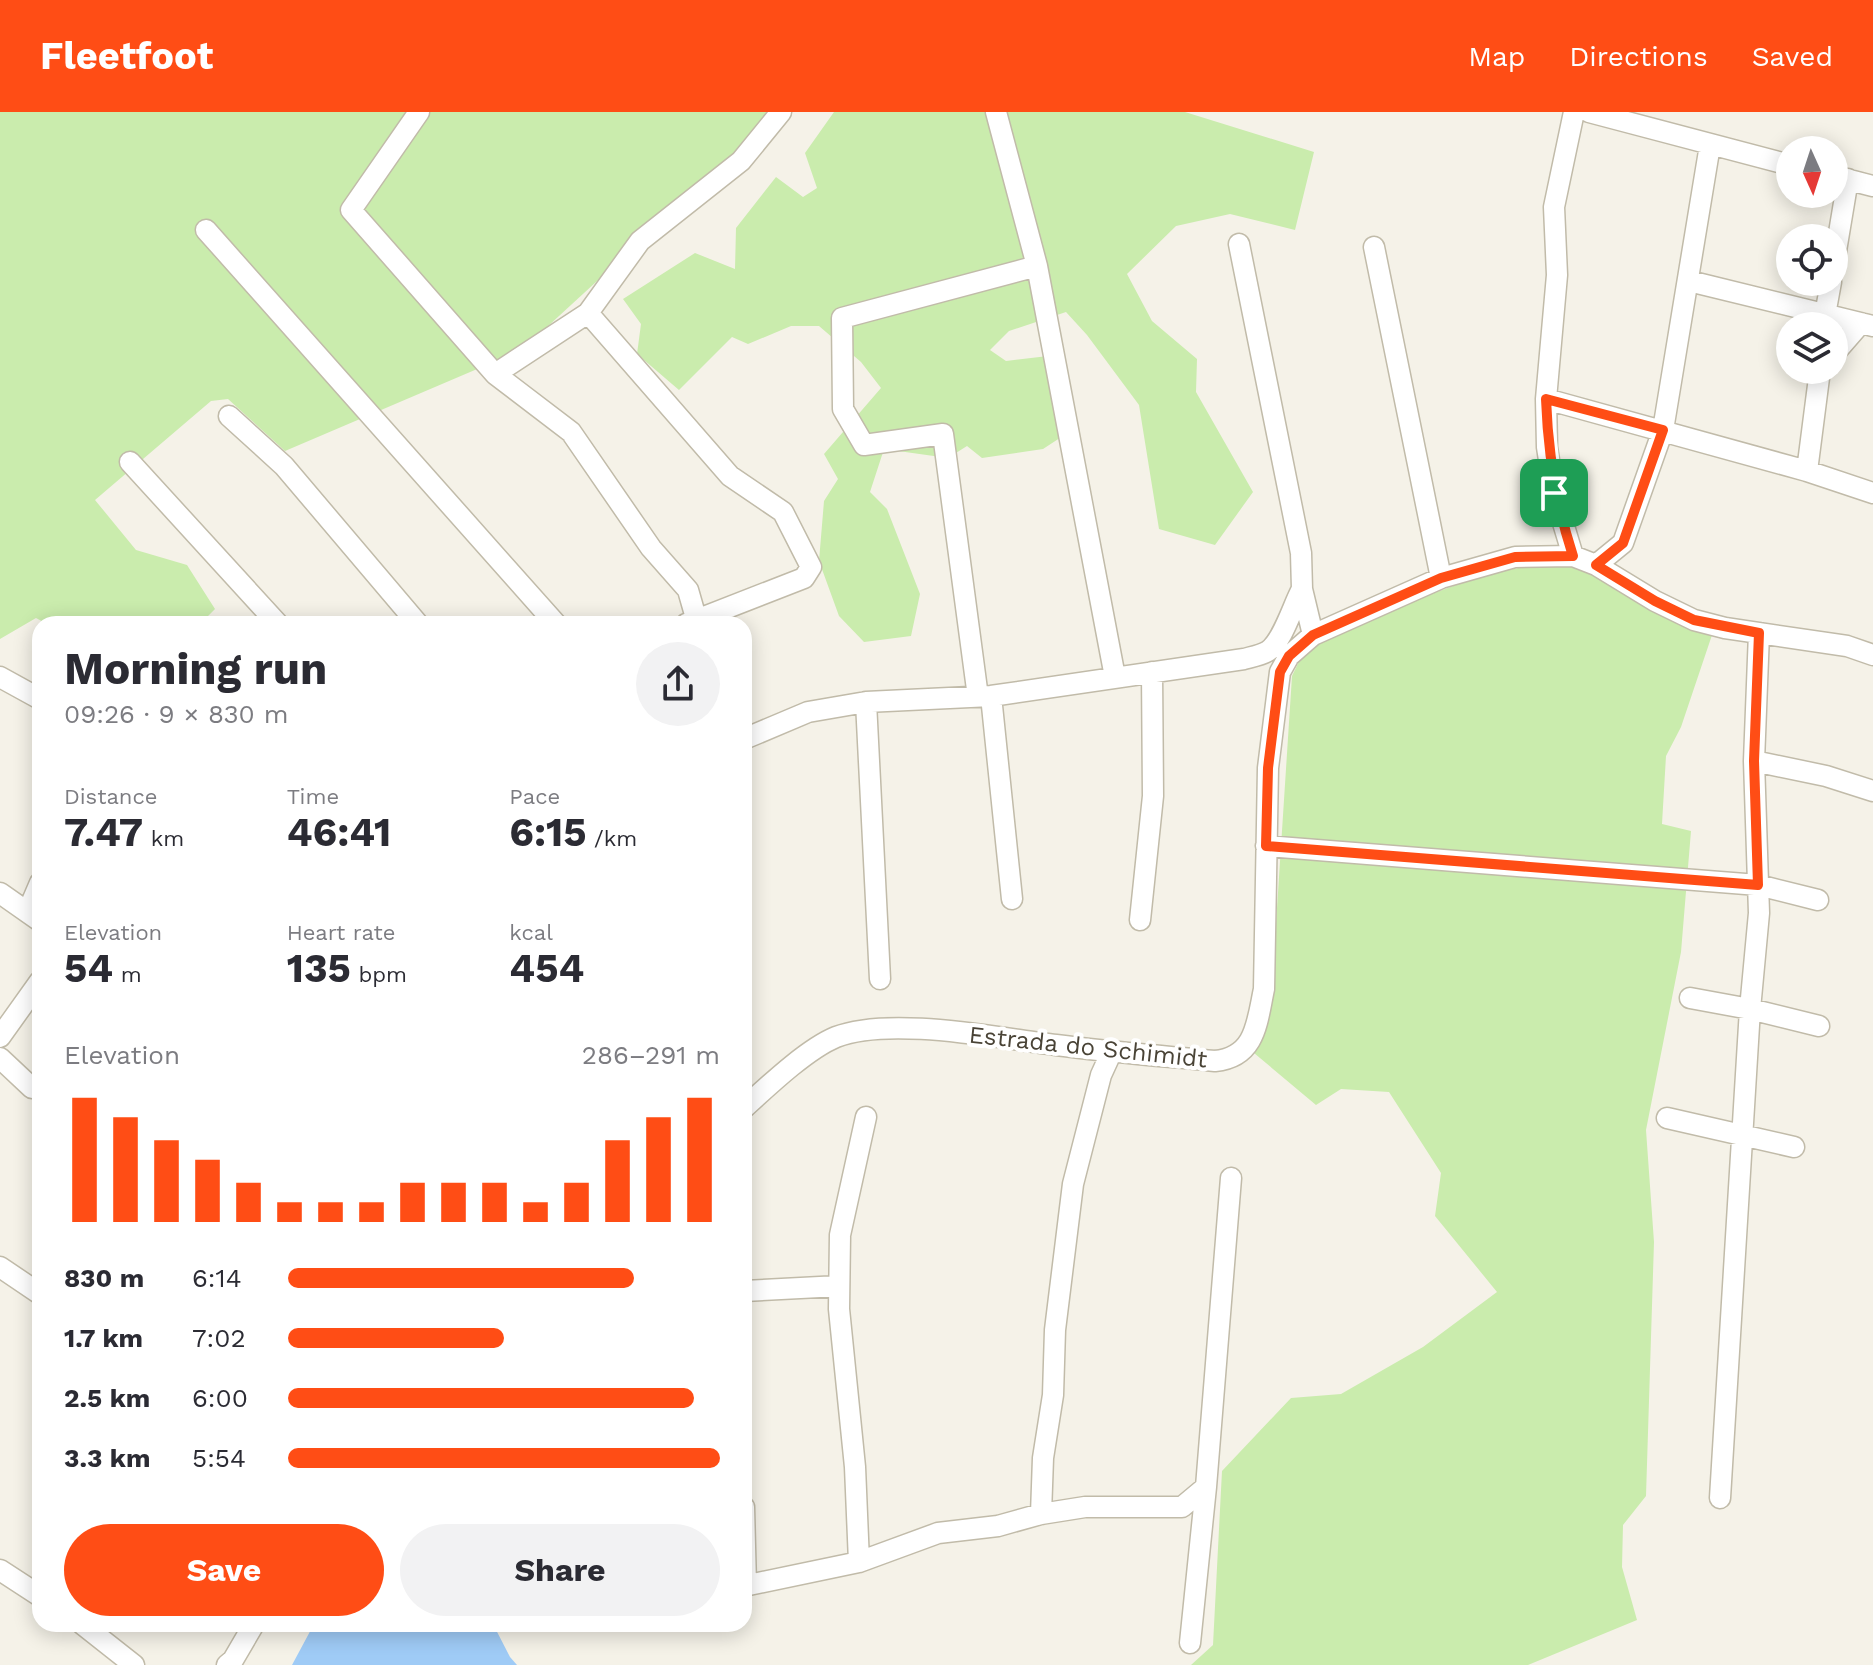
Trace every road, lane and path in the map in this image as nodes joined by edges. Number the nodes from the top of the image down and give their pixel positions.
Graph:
1 (419, 112) edge
2 (781, 112) edge
3 (996, 112) edge
4 (1574, 112) edge
5 (1589, 112) edge
6 (1710, 145) junction
7 (1776, 162) edge
8 (1848, 179) edge
9 (1873, 186) edge
10 (206, 230) dead end
11 (1239, 244) dead end
12 (1374, 247) dead end
13 (1037, 266) junction
14 (1689, 281) junction
15 (1813, 312) edge
16 (588, 313) junction
17 (1867, 324) edge
18 (1848, 341) edge
19 (495, 374) junction
20 (1818, 384) edge
21 (1546, 399) junction
22 (229, 416) dead end
23 (1663, 430) junction
24 (130, 462) dead end
25 (1807, 471) junction
26 (1873, 493) edge
27 (1573, 556) junction
28 (1596, 565) junction
29 (1441, 578) junction
30 (1302, 589) junction
31 (271, 616) edge
32 (411, 616) edge
33 (549, 616) edge
34 (691, 616) edge
35 (704, 616) edge
36 (1759, 633) junction
37 (1313, 635) junction
38 (1873, 655) edge
39 (1152, 672) junction
40 (0, 677) edge
41 (1115, 677) junction
42 (32, 695) edge
43 (984, 696) junction
44 (866, 702) junction
45 (752, 736) edge
46 (1754, 761) junction
47 (1873, 791) edge
48 (1266, 846) junction
49 (1758, 885) junction
50 (0, 893) edge
51 (1012, 899) dead end
52 (1818, 900) dead end
53 (32, 915) edge
54 (1140, 920) dead end
55 (880, 979) dead end
56 (32, 992) edge
57 (1690, 998) dead end
58 (1750, 1009) junction
59 (1819, 1026) dead end
60 (0, 1037) edge
61 (1112, 1051) junction
62 (0, 1058) edge
63 (32, 1088) dead end
64 (752, 1101) edge
65 (866, 1117) dead end
66 (1667, 1118) dead end
67 (1742, 1137) junction
68 (1794, 1147) dead end
69 (1231, 1178) dead end
70 (0, 1267) edge
71 (839, 1286) junction
72 (32, 1289) edge
73 (752, 1291) edge
74 (1206, 1487) junction
75 (1720, 1498) dead end
76 (1041, 1514) junction
77 (859, 1562) junction
78 (0, 1570) edge
79 (752, 1585) edge
80 (32, 1591) edge
81 (92, 1632) edge
82 (249, 1632) edge
83 (1190, 1643) dead end
84 (134, 1665) edge
85 (227, 1665) edge

1 - 19 street
2 - 16 street
3 - 13 street
4 - 21 street
5 - 6 street
6 - 7 street
6 - 14 street
8 - 9 street
10 - 33 street
11 - 30 street
12 - 29 street
13 - 41 street
13 - 43 street
14 - 15 street
14 - 23 street
16 - 19 street
16 - 35 street
17 - 18 street
19 - 34 street
20 - 25 street
21 - 23 street
21 - 27 street
22 - 32 street
23 - 25 street
23 - 28 street
24 - 31 street
25 - 26 street
27 - 28 street, Estrada do Schimidt
27 - 29 street, Estrada do Schimidt
28 - 36 street, Estrada do Schimidt
29 - 37 street, Estrada do Schimidt
30 - 37 street
30 - 39 street
36 - 38 street, Estrada do Schimidt
36 - 46 street
37 - 48 street, Estrada do Schimidt
39 - 41 street
39 - 54 street
40 - 42 street
41 - 43 street
43 - 44 street
43 - 51 street
44 - 45 street
44 - 55 street
46 - 47 street
46 - 49 street
48 - 49 street
48 - 61 street, Estrada do Schimidt
49 - 52 street
49 - 58 street
50 - 53 street
56 - 60 street
57 - 58 street
58 - 59 street
58 - 67 street
61 - 64 street, Estrada do Schimidt
61 - 76 street
62 - 63 street
65 - 71 street
66 - 67 street
67 - 68 street
67 - 75 street
69 - 74 street
70 - 72 street
71 - 73 street
71 - 77 street
74 - 76 street
74 - 83 street
76 - 77 street
77 - 79 street
78 - 80 street
81 - 84 street
82 - 85 street

